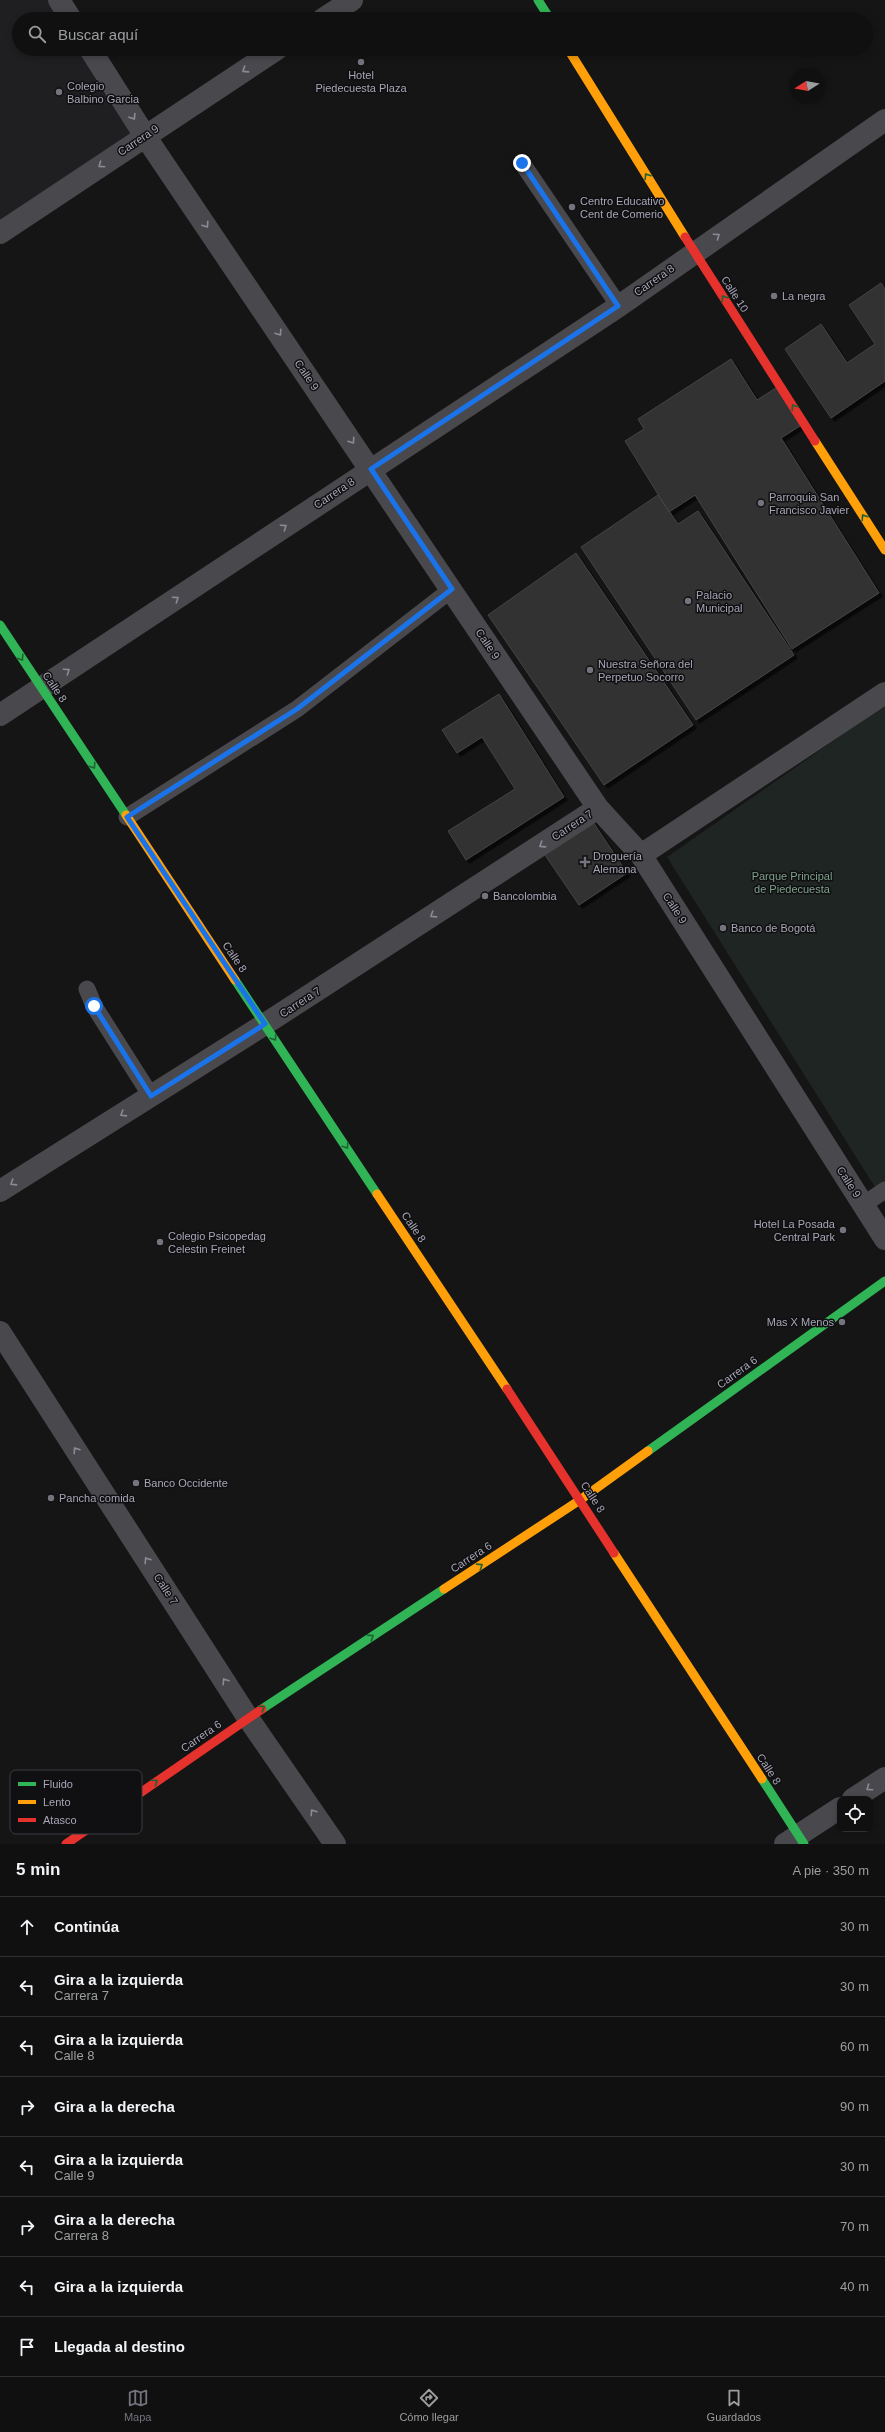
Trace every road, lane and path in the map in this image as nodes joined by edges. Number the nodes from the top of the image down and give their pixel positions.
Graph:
1 (59, 0) edge
2 (352, 0) edge
3 (538, 0) edge
4 (67, 12) edge
5 (334, 12) edge
6 (546, 12) edge
7 (94, 56) edge
8 (266, 56) edge
9 (572, 56) edge
10 (885, 120) edge
11 (145, 136) junction
12 (522, 163) dead end
13 (0, 233) edge
14 (694, 252) junction
15 (618, 306) junction
16 (371, 469) junction
17 (885, 550) edge
18 (452, 589) junction
19 (0, 625) edge
20 (41, 688) junction
21 (885, 693) edge
22 (0, 715) edge
23 (598, 808) junction
24 (127, 817) junction
25 (641, 855) junction
26 (87, 989) dead end
27 (265, 1024) junction
28 (151, 1096) junction
29 (885, 1190) edge
30 (0, 1191) edge
31 (863, 1205) junction
32 (885, 1239) edge
33 (885, 1281) edge
34 (0, 1332) edge
35 (580, 1500) junction
36 (248, 1718) junction
37 (885, 1778) edge
38 (142, 1791) edge
39 (858, 1796) edge
40 (837, 1810) edge
41 (80, 1834) edge
42 (796, 1841) edge
43 (66, 1844) edge
44 (335, 1844) edge

1 - 4 street
2 - 5 street
3 - 6 street
7 -> 11 street, Calle 9
8 -> 11 street, Carrera 9
14 -> 9 street, Calle 10
14 -> 10 street, Carrera 8
11 -> 13 street, Carrera 9
11 -> 16 street, Calle 9
12 - 15 lane
14 - 15 street, Carrera 8
17 -> 14 street, Calle 10
15 - 16 street, Carrera 8
16 - 18 street, Calle 9
20 -> 16 street, Carrera 8
18 - 23 street, Calle 9
18 - 24 lane
19 -> 20 street, Calle 8
20 - 22 street, Carrera 8
20 -> 24 street, Calle 8
21 - 25 street
23 - 25 street, Calle 9
23 -> 27 street, Carrera 7
24 - 27 street, Calle 8
25 - 31 street, Calle 9
26 - 28 lane
27 - 28 street, Carrera 7
27 -> 35 street, Calle 8
28 -> 30 street, Carrera 7
29 - 31 lane
31 - 32 street, Calle 9
33 - 35 street, Carrera 6
36 -> 34 street, Calle 7
36 -> 35 street, Carrera 6
35 - 42 street, Calle 8
38 -> 36 street, Carrera 6
44 -> 36 street, Calle 7
37 -> 39 street
40 - 42 street
43 -> 41 street, Carrera 6

